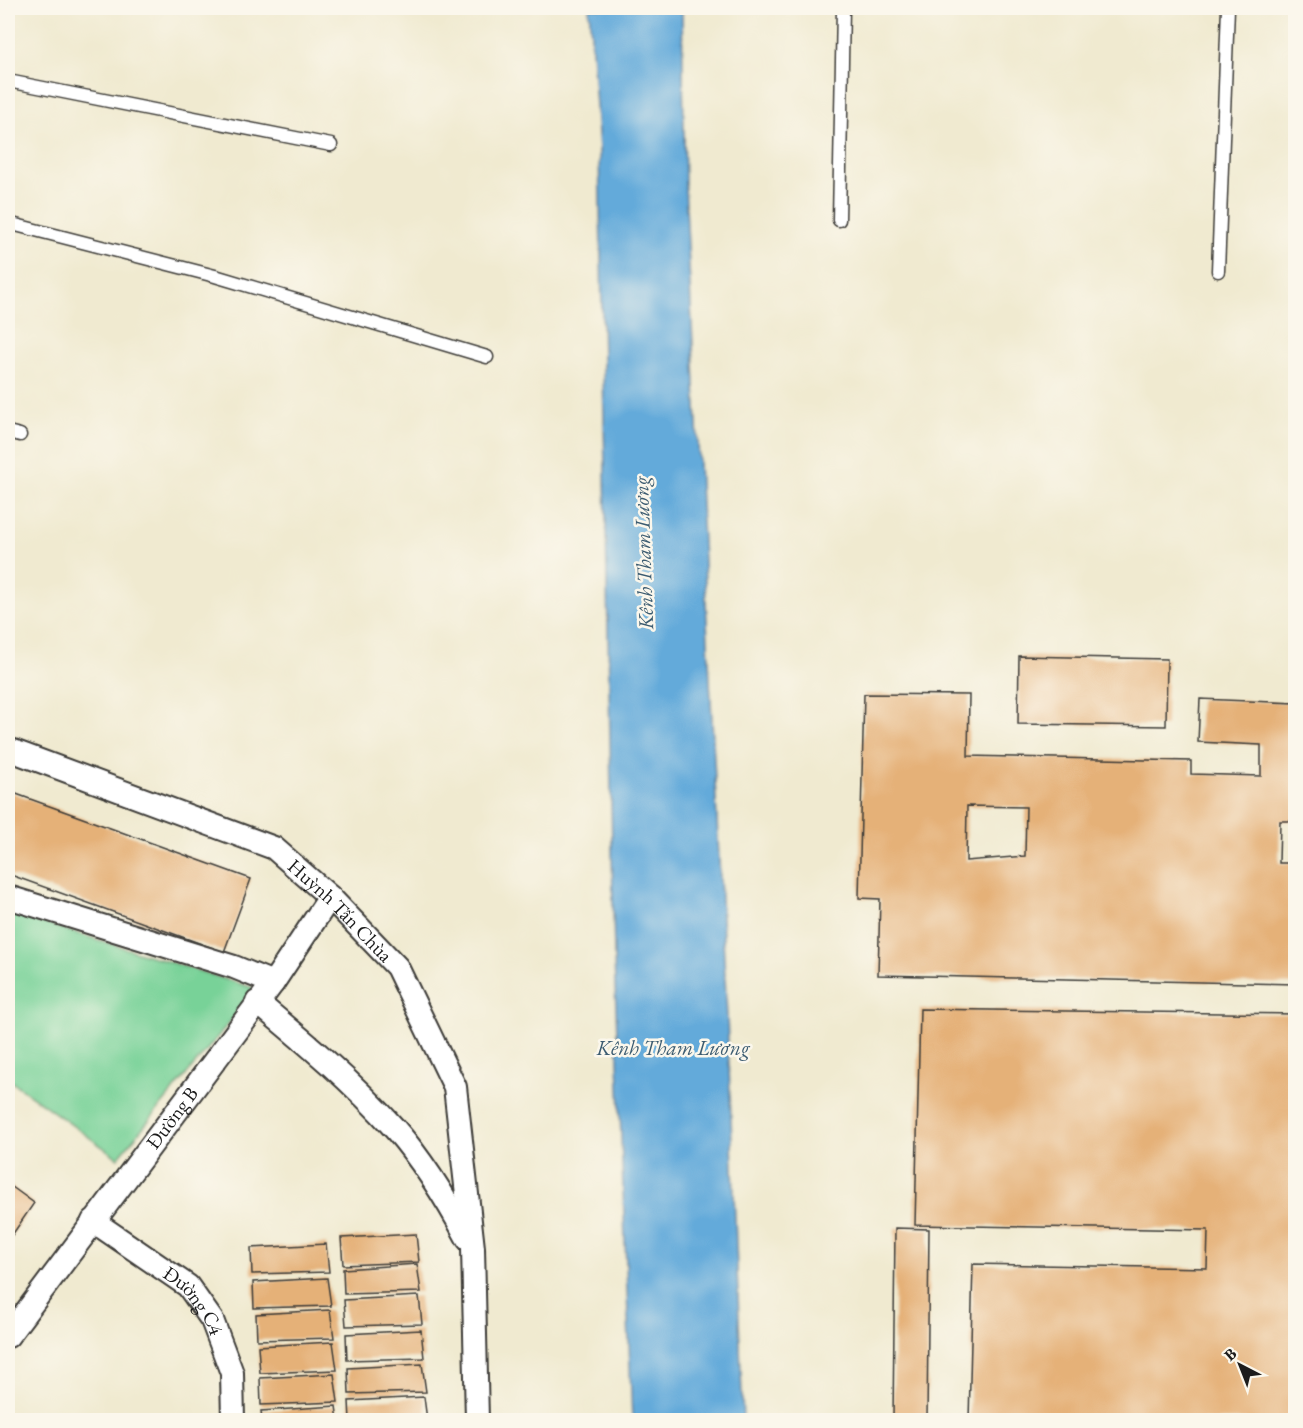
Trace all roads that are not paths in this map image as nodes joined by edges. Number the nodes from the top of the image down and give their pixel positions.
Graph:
1 (843, 8) edge
2 (1228, 8) edge
3 (8, 81) edge
4 (331, 145) dead end
5 (839, 220) dead end
6 (8, 223) edge
7 (1218, 271) dead end
8 (487, 357) dead end
9 (8, 749) edge
10 (8, 897) edge
11 (330, 897) junction
12 (273, 983) junction
13 (257, 1002) junction
14 (93, 1221) junction
15 (473, 1248) junction
16 (8, 1336) edge
17 (233, 1420) edge
18 (477, 1420) edge

1 - 5 lane
2 - 7 lane
3 - 4 lane
6 - 8 lane
9 - 11 street, Huỳnh Tấn Chùa
10 - 12 street
11 - 12 street, Đường B
11 - 15 street, Huỳnh Tấn Chùa
12 - 13 street, Đường B
13 - 14 street, Đường B
13 - 15 street, Huỳnh Tấn Chùa
14 - 16 street, Đường B
14 - 17 street, Đường C4
15 - 18 street, Huỳnh Tấn Chùa

